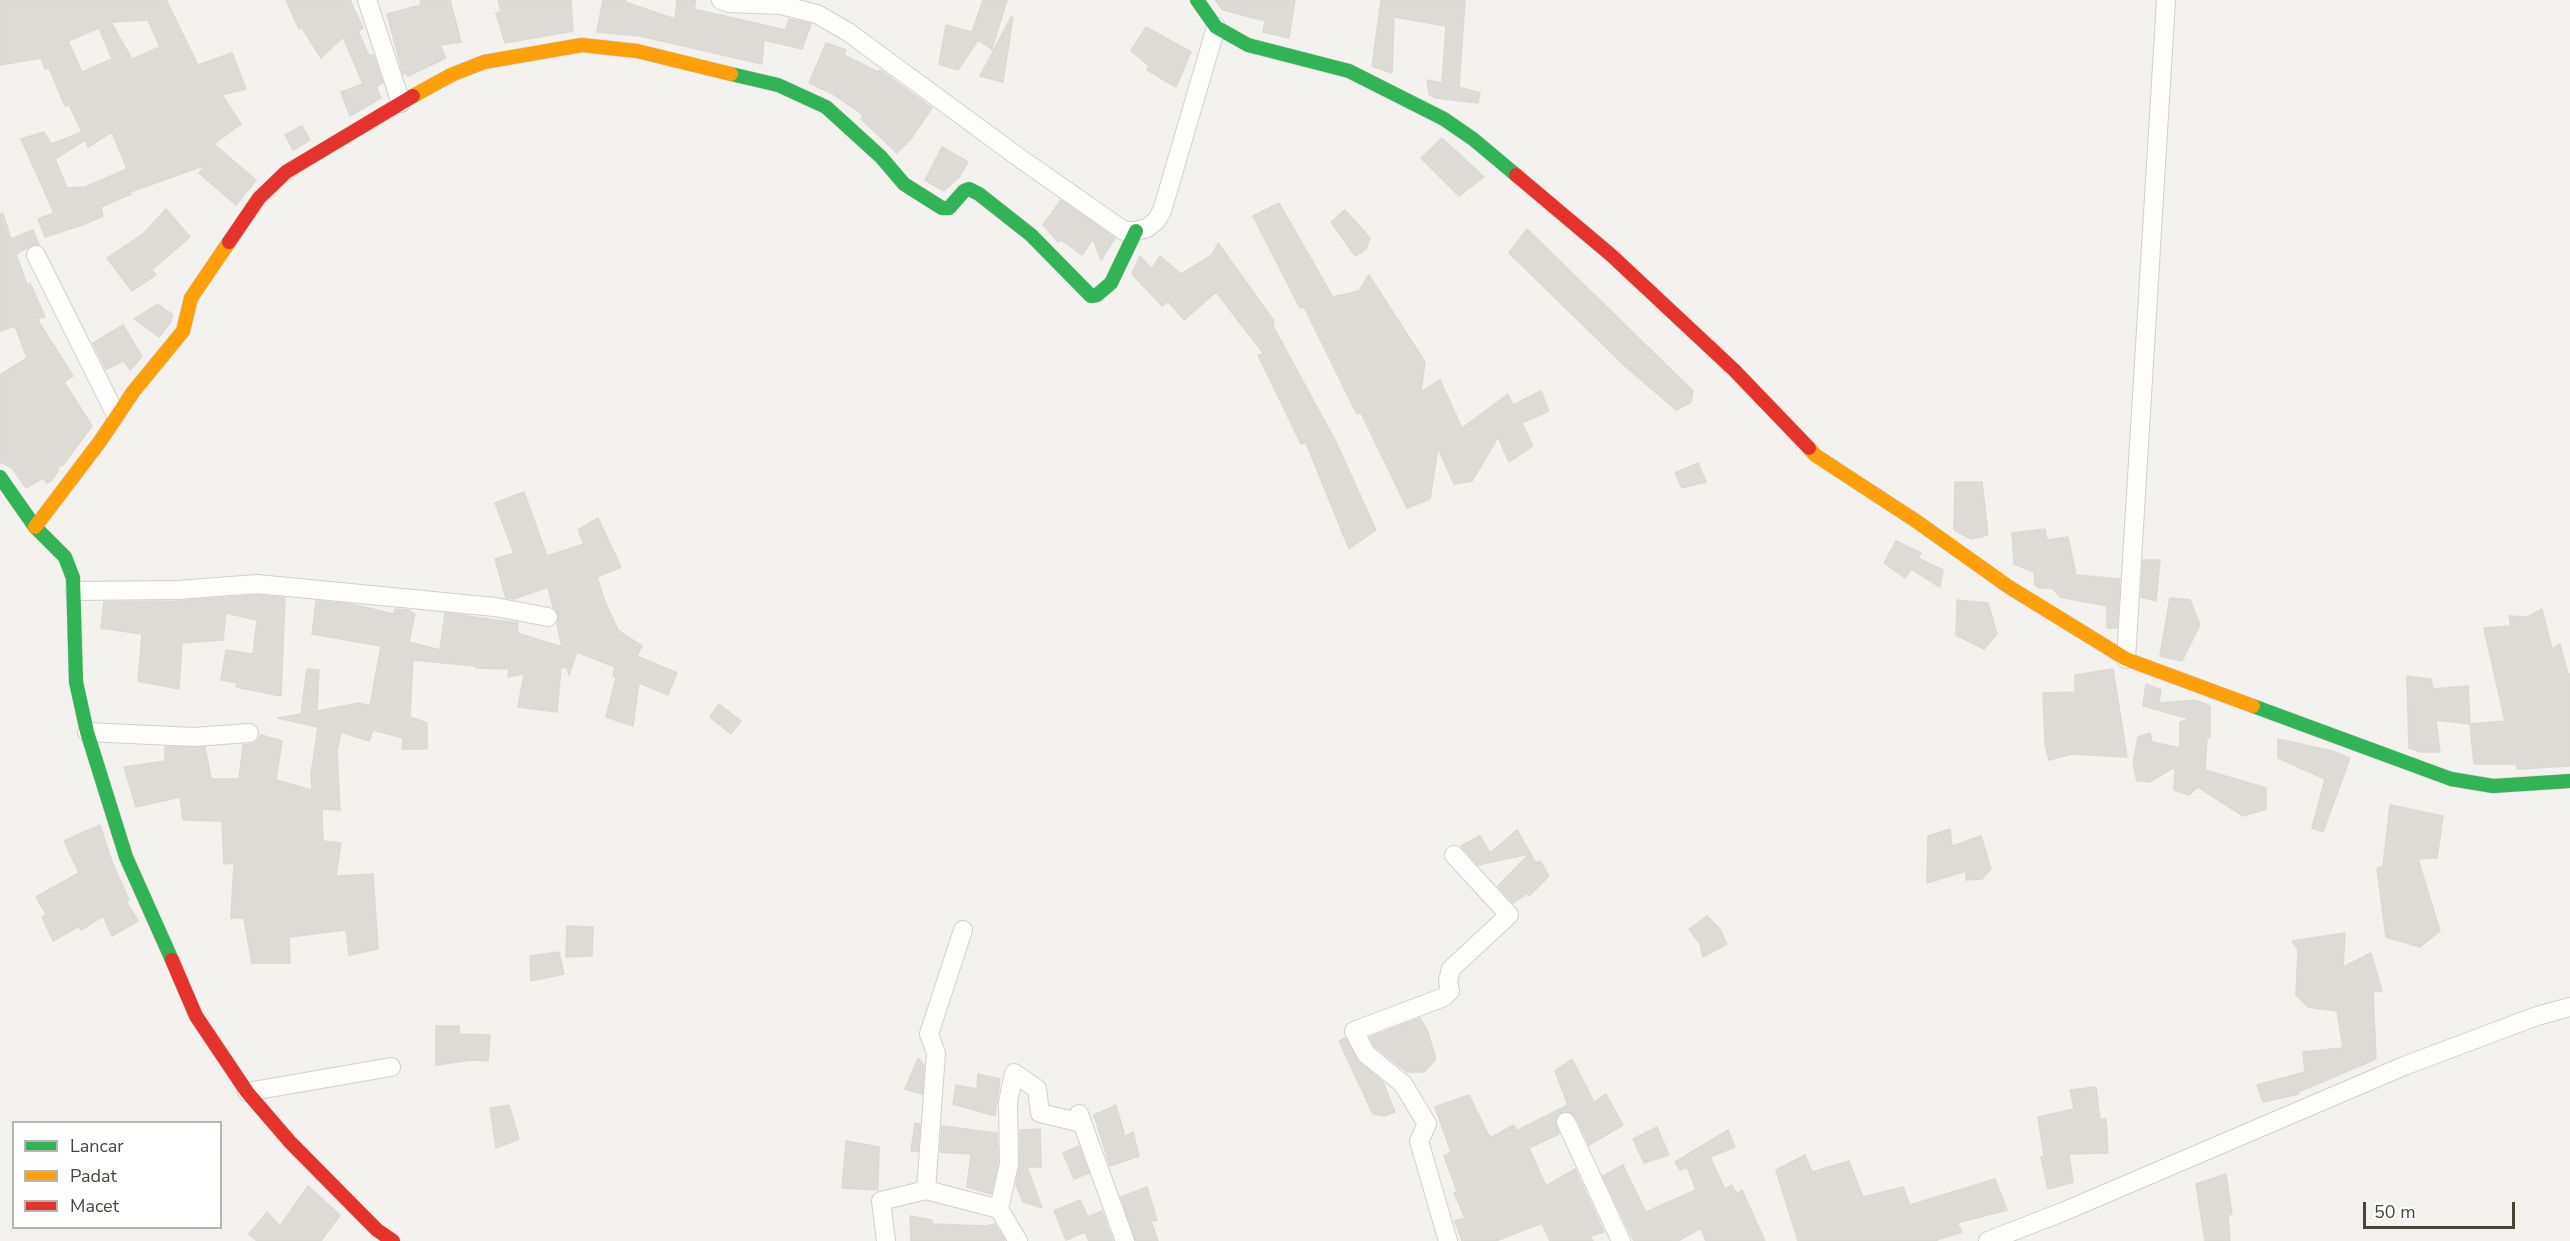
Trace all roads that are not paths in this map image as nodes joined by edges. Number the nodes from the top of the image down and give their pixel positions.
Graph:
1 (367, 0) edge
2 (721, 0) edge
3 (1197, 0) edge
4 (2166, 0) edge
5 (1216, 27) junction
6 (401, 103) junction
7 (1136, 231) junction
8 (36, 255) dead end
9 (116, 415) junction
10 (0, 477) edge
11 (35, 527) junction
12 (75, 591) junction
13 (548, 617) dead end
14 (2126, 659) junction
15 (87, 732) junction
16 (249, 733) dead end
17 (2570, 781) edge
18 (1454, 855) dead end
19 (963, 930) dead end
20 (2570, 1007) edge
21 (391, 1067) dead end
22 (247, 1092) junction
23 (1566, 1122) dead end
24 (926, 1190) junction
25 (999, 1209) junction
26 (393, 1241) edge
27 (886, 1241) edge
28 (1018, 1241) edge
29 (1125, 1241) edge
30 (1448, 1241) edge
31 (1621, 1241) edge
32 (1988, 1241) edge

1 - 6 street
2 - 7 street
3 - 5 street
4 - 14 street
5 - 7 street
5 - 14 street
6 - 7 street
6 - 9 street
8 - 9 street
9 - 11 street
10 - 11 street
11 - 12 street
12 - 13 street
12 - 15 street
14 - 17 street
15 - 16 street
15 - 22 street
18 - 30 street
19 - 24 street
20 - 32 street
21 - 22 street
22 - 26 street
23 - 31 street
24 - 25 street
24 - 27 street
25 - 28 street
25 - 29 street

